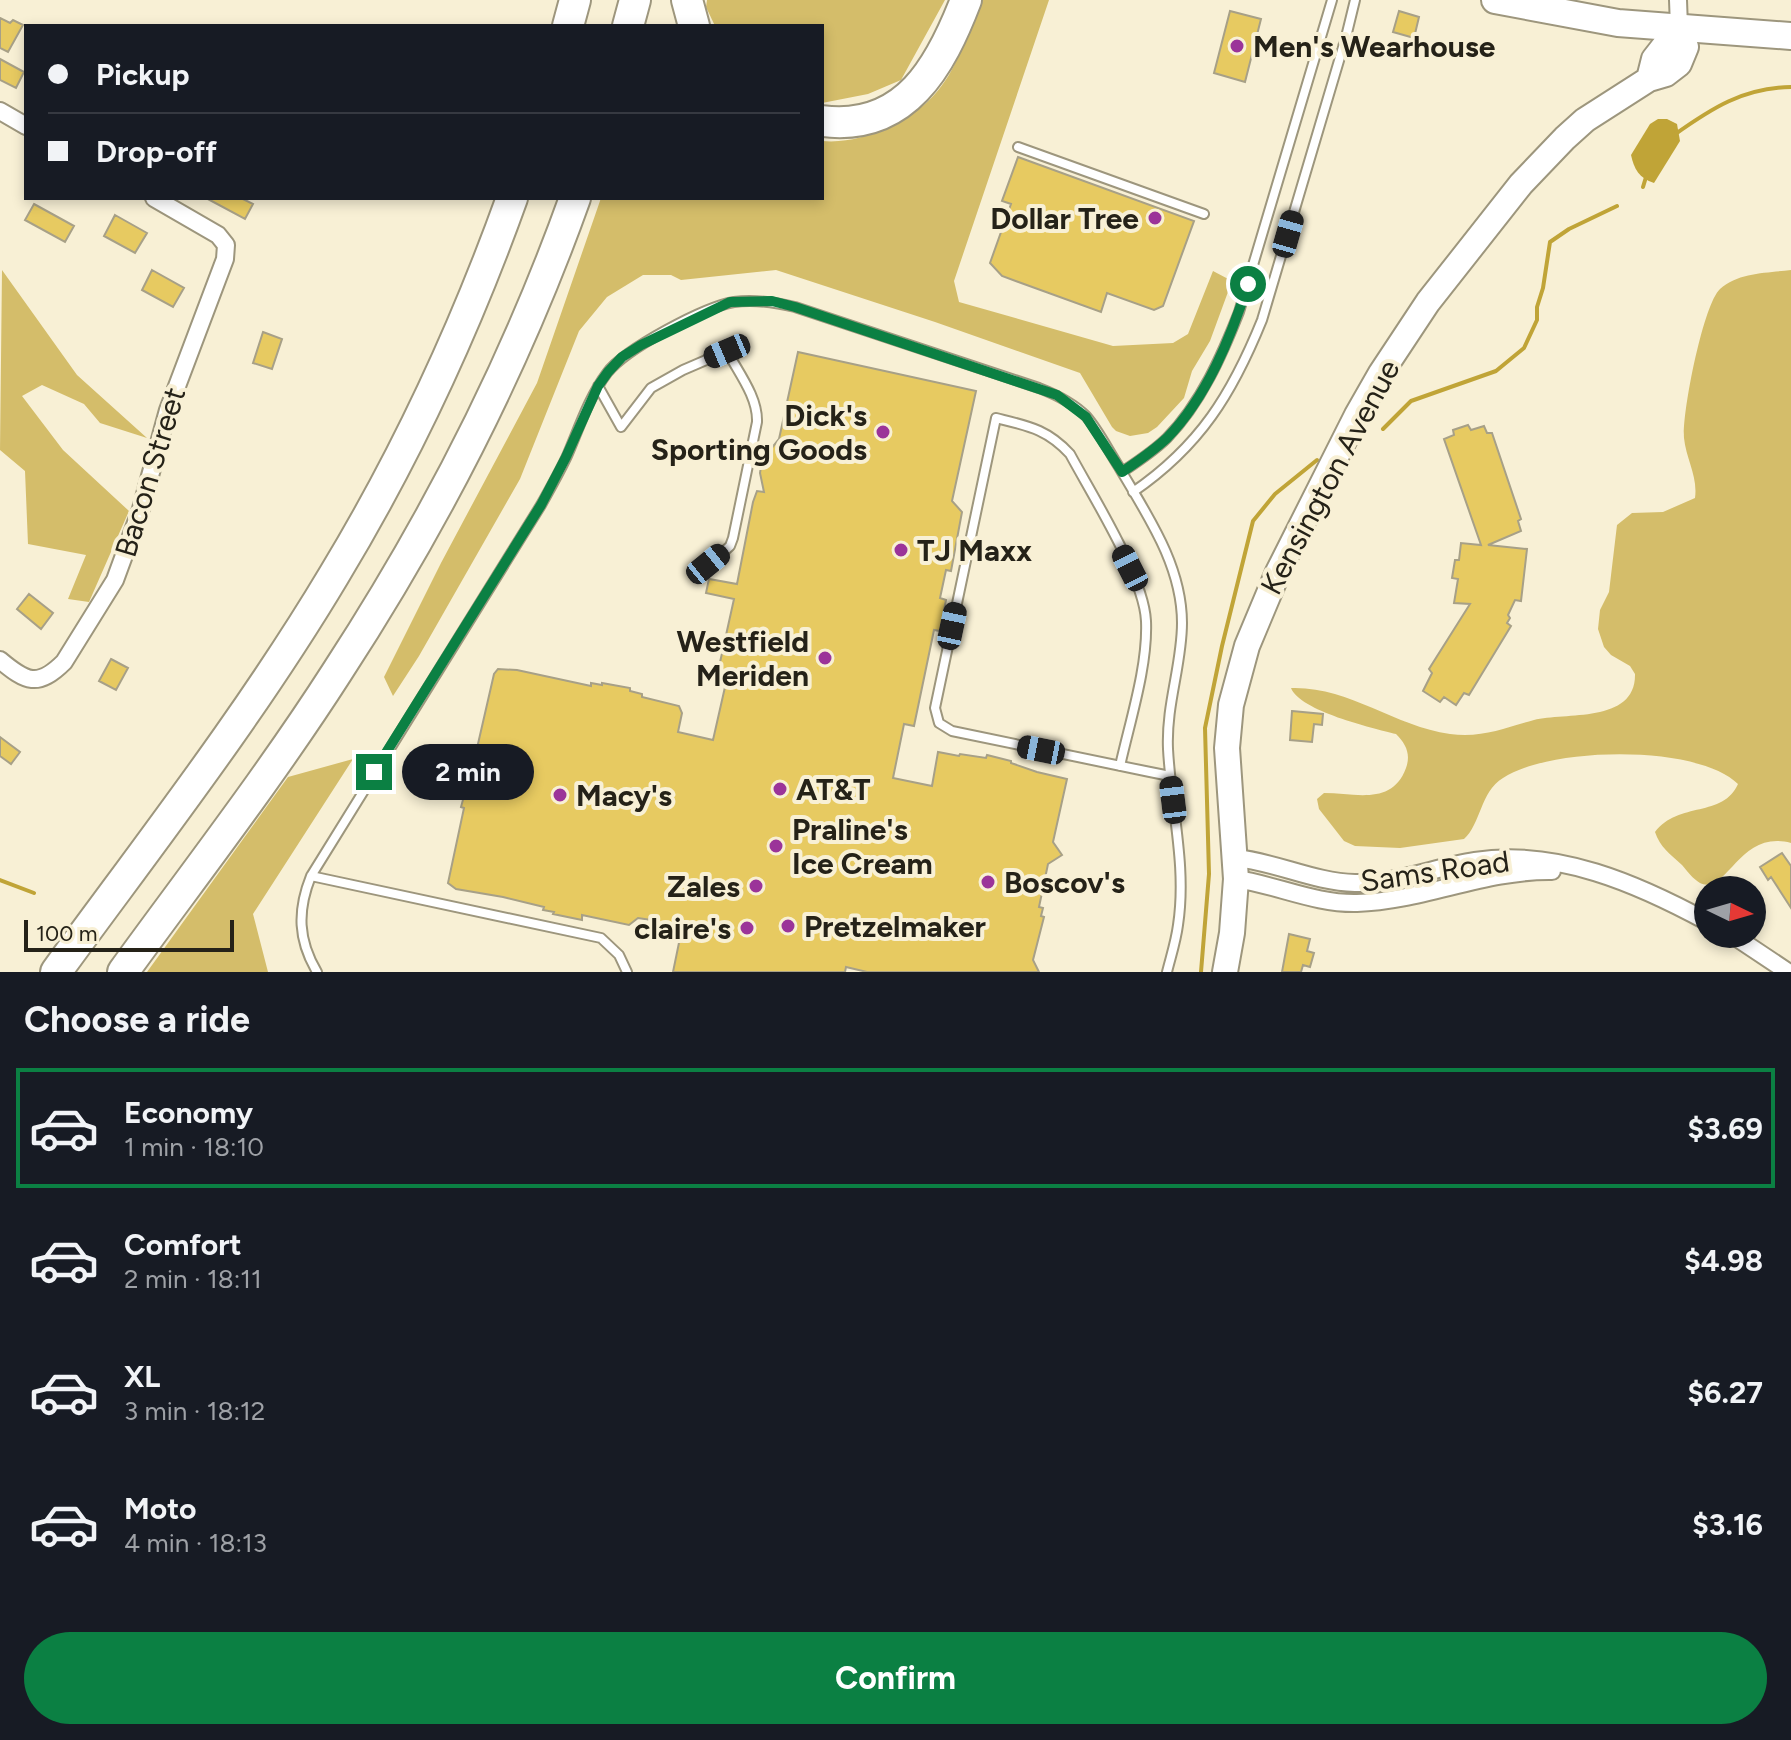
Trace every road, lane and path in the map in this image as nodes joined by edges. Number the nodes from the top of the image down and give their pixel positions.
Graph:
1 (575, 0) edge
2 (635, 0) edge
3 (687, 0) edge
4 (966, 0) edge
5 (1332, 0) edge
6 (1355, 0) edge
7 (1678, 0) edge
8 (1503, 1) edge
9 (569, 24) edge
10 (629, 24) edge
11 (693, 24) edge
12 (1679, 27) junction
13 (1791, 36) edge
14 (0, 111) edge
15 (824, 121) edge
16 (24, 125) edge
17 (1018, 147) dead end
18 (511, 200) edge
19 (574, 200) edge
20 (166, 201) edge
21 (1204, 214) dead end
22 (598, 386) junction
23 (1122, 472) junction
24 (1133, 492) junction
25 (701, 572) dead end
26 (0, 660) edge
27 (1120, 766) junction
28 (1170, 776) junction
29 (1236, 869) junction
30 (311, 876) junction
31 (1694, 915) edge
32 (1752, 948) edge
33 (56, 972) edge
34 (123, 972) edge
35 (317, 972) edge
36 (627, 972) edge
37 (1167, 972) edge
38 (1225, 972) edge
39 (1788, 972) edge

1 - 9 highway
2 - 10 highway
3 - 11 highway
4 - 15 highway
5 - 23 lane
6 - 24 lane
7 - 12 street
8 - 12 main road
12 - 13 main road
12 - 29 main road, Kensington Avenue
14 - 16 street
17 - 21 lane
18 - 33 highway
19 - 34 highway
20 - 26 street, Bacon Street
22 - 23 lane
22 - 25 lane
22 - 30 lane
23 - 24 lane
24 - 28 lane
27 - 27 lane
27 - 28 lane
28 - 37 lane
29 - 31 street, Sams Road
29 - 38 main road, Kensington Avenue
30 - 35 lane
30 - 36 lane
32 - 39 street

